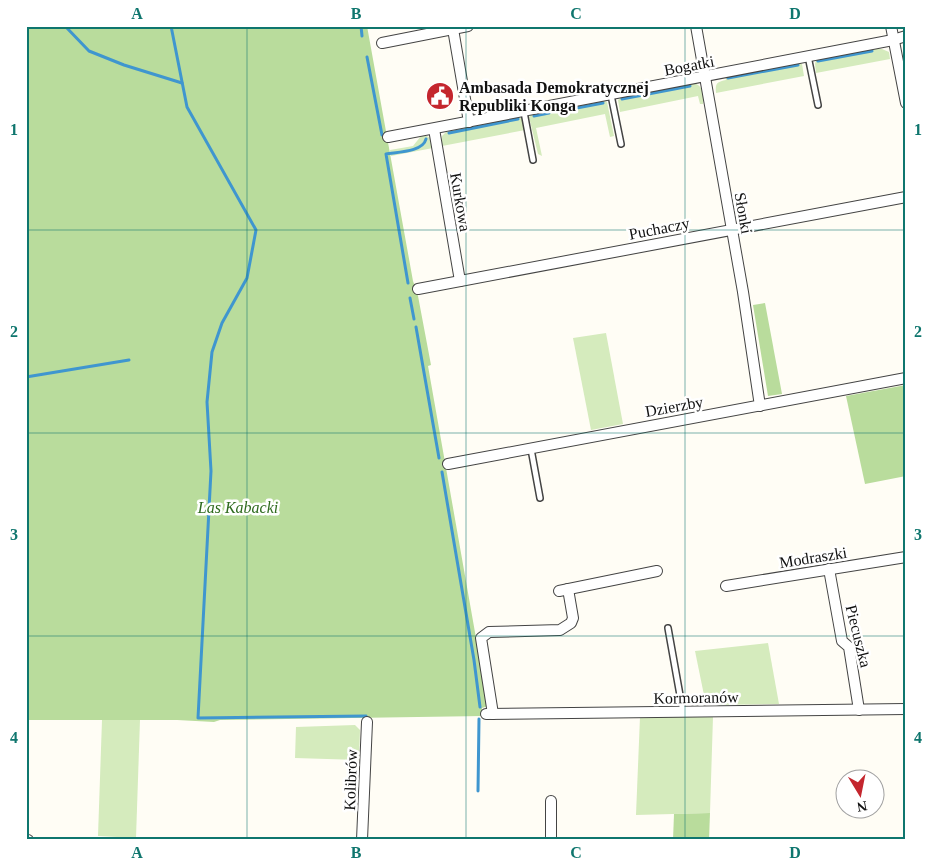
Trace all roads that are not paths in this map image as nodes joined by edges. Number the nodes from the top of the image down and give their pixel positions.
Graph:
1 (468, 26) edge
2 (696, 26) edge
3 (891, 26) edge
4 (453, 29) junction
5 (906, 36) edge
6 (893, 40) junction
7 (382, 43) dead end
8 (808, 56) junction
9 (705, 76) junction
10 (611, 95) junction
11 (906, 103) edge
12 (818, 105) dead end
13 (524, 112) junction
14 (469, 122) junction
15 (434, 129) junction
16 (388, 137) dead end
17 (621, 144) dead end
18 (533, 160) dead end
19 (906, 197) edge
20 (732, 230) junction
21 (460, 281) junction
22 (418, 288) dead end
23 (906, 378) edge
24 (760, 406) junction
25 (531, 448) junction
26 (448, 464) dead end
27 (540, 498) dead end
28 (906, 557) edge
29 (828, 569) junction
30 (657, 571) dead end
31 (726, 586) dead end
32 (668, 628) dead end
33 (906, 709) edge
34 (859, 710) junction
35 (683, 712) junction
36 (367, 722) dead end
37 (551, 801) dead end
38 (362, 840) edge
39 (551, 840) edge

1 - 4 street
2 - 9 street, Słonki
3 - 6 street
4 - 7 street
4 - 14 street
5 - 6 street, Bogatki
6 - 8 street, Bogatki
6 - 11 street
8 - 9 street, Bogatki
8 - 12 lane
9 - 10 street, Bogatki
9 - 20 street, Słonki
10 - 13 street, Bogatki
10 - 17 lane
13 - 14 street, Bogatki
13 - 18 lane
14 - 15 street, Bogatki
15 - 16 street, Bogatki
15 - 21 street, Kurkowa
19 - 20 street, Puchaczy
20 - 21 street, Puchaczy
20 - 24 street, Słonki
21 - 22 street, Puchaczy
23 - 24 street, Dzierzby
24 - 25 street, Dzierzby
25 - 26 street, Dzierzby
25 - 27 lane
28 - 29 street, Modraszki
29 - 31 street, Modraszki
29 - 34 street, Piecuszka
30 - 35 street, Kormoranów
32 - 35 lane
33 - 34 street, Kormoranów
34 - 35 street, Kormoranów
36 - 38 street, Kolibrów
37 - 39 street

